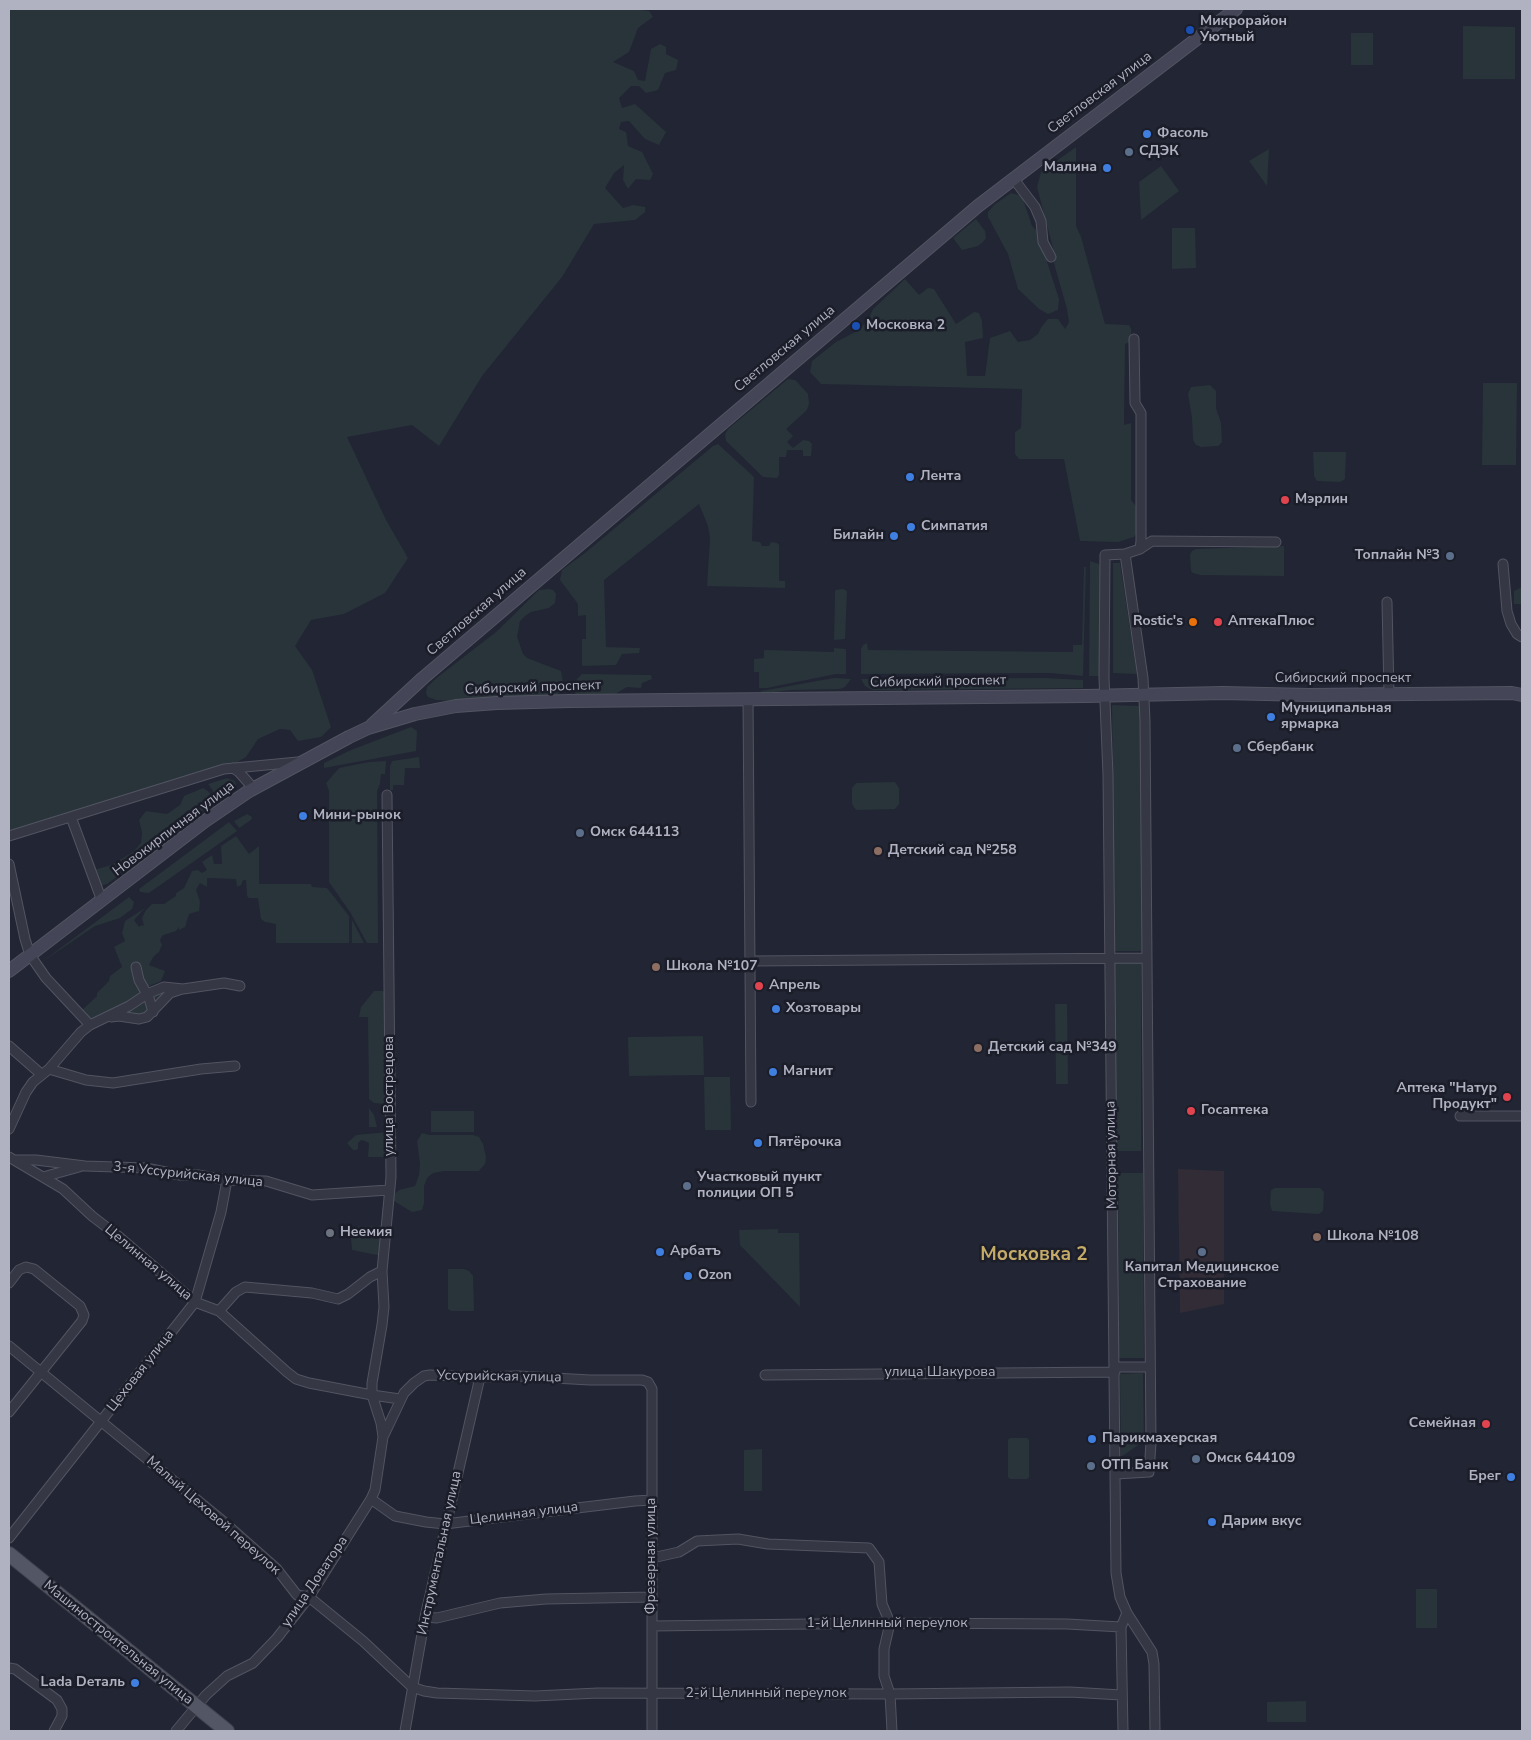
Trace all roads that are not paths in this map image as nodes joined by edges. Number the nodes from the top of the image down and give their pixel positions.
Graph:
1 (1236, 9) edge
2 (1013, 178) junction
3 (1051, 257) dead end
4 (1134, 339) dead end
5 (1276, 542) dead end
6 (1140, 548) junction
7 (1125, 554) junction
8 (1503, 564) dead end
9 (1387, 602) dead end
10 (1522, 637) edge
11 (1519, 692) edge
12 (1389, 694) junction
13 (1104, 695) junction
14 (1144, 695) junction
15 (748, 699) junction
16 (368, 728) junction
17 (302, 762) junction
18 (233, 768) junction
19 (254, 789) junction
20 (387, 795) dead end
21 (71, 816) junction
22 (9, 836) edge
23 (9, 864) edge
24 (102, 901) junction
25 (30, 955) junction
26 (1148, 958) junction
27 (1110, 959) junction
28 (750, 962) junction
29 (136, 967) dead end
30 (9, 971) edge
31 (240, 986) dead end
32 (183, 988) junction
33 (147, 994) junction
34 (153, 1012) junction
35 (103, 1018) junction
36 (90, 1025) junction
37 (9, 1046) edge
38 (235, 1066) dead end
39 (45, 1072) junction
40 (751, 1102) dead end
41 (1460, 1116) dead end
42 (1522, 1116) edge
43 (9, 1129) edge
44 (12, 1159) edge
45 (85, 1166) junction
46 (43, 1177) junction
47 (227, 1180) junction
48 (389, 1190) junction
49 (382, 1271) junction
50 (9, 1283) edge
51 (195, 1302) junction
52 (219, 1311) junction
53 (9, 1346) edge
54 (1150, 1367) junction
55 (1115, 1370) junction
56 (41, 1372) junction
57 (765, 1375) dead end
58 (480, 1377) junction
59 (648, 1382) joint
60 (372, 1396) junction
61 (400, 1399) junction
62 (9, 1412) edge
63 (102, 1421) junction
64 (383, 1436) junction
65 (1116, 1474) junction
66 (371, 1499) junction
67 (652, 1500) junction
68 (445, 1524) junction
69 (9, 1538) edge
70 (9, 1554) edge
71 (652, 1558) junction
72 (309, 1597) junction
73 (652, 1597) junction
74 (1127, 1613) junction
75 (425, 1617) junction
76 (890, 1623) junction
77 (652, 1626) junction
78 (1121, 1627) junction
79 (9, 1668) edge
80 (412, 1687) junction
81 (652, 1694) junction
82 (890, 1694) junction
83 (1121, 1695) junction
84 (196, 1706) junction
85 (54, 1731) edge
86 (176, 1731) edge
87 (227, 1731) edge
88 (405, 1731) edge
89 (652, 1731) edge
90 (892, 1731) edge
91 (1123, 1731) edge
92 (1155, 1731) edge

1 - 2 main road, Светловская улица
2 - 3 street
2 - 16 main road, Светловская улица
4 - 6 street
5 - 6 street
6 - 7 street
7 - 13 street, Моторная улица
7 - 14 street
8 - 10 street
9 - 12 street
11 - 12 main road, Сибирский проспект
12 - 14 main road, Сибирский проспект
13 - 14 main road, Сибирский проспект
13 - 15 main road, Сибирский проспект
13 - 27 street, Моторная улица
14 - 26 street
15 - 16 main road, Сибирский проспект
15 - 28 street
16 - 17 main road, Новокирпичная улица
17 - 18 street
17 - 19 main road, Новокирпичная улица
18 - 19 street
18 - 21 street
19 - 24 main road, Новокирпичная улица
20 - 48 street, улица Вострецова
21 - 22 street
21 - 24 street
23 - 25 street
24 - 25 main road, Новокирпичная улица
25 - 30 main road, Новокирпичная улица
25 - 36 street
26 - 27 street
26 - 54 street
27 - 28 street
27 - 55 street, Моторная улица
28 - 40 street
29 - 33 street
31 - 32 street
32 - 33 street
32 - 34 street
33 - 34 street
33 - 35 street
34 - 35 street
35 - 36 street
36 - 39 street
37 - 39 street
38 - 39 street
39 - 43 street
41 - 42 street
44 - 45 street, 3-я Уссурийская улица
44 - 46 street, Целинная улица
45 - 46 street
45 - 47 street, 3-я Уссурийская улица
46 - 51 street, Целинная улица
47 - 48 street, 3-я Уссурийская улица
47 - 51 street, Цеховая улица
48 - 49 street, улица Вострецова
49 - 52 street
49 - 60 street, улица Вострецова
50 - 56 street
51 - 52 street, Целинная улица
51 - 63 street, Цеховая улица
52 - 60 street, Целинная улица
53 - 56 street, Малый Цеховой переулок
54 - 55 street, улица Шакурова
54 - 65 street
55 - 57 street, улица Шакурова
55 - 65 street, Моторная улица
56 - 62 street
56 - 63 street, Малый Цеховой переулок
58 - 59 street, Уссурийская улица
58 - 61 street, Уссурийская улица
58 - 68 street, Инструментальная улица
59 - 67 street, Фрезерная улица
60 - 61 street, Целинная улица
60 - 64 street, улица Доватора
61 - 64 street, Уссурийская улица
63 - 69 street, Цеховая улица
63 - 72 street, Малый Цеховой переулок
64 - 66 street, улица Доватора
65 - 74 street, Моторная улица
66 - 68 street, Целинная улица
66 - 72 street, улица Доватора
67 - 68 street, Целинная улица
67 - 71 street, Фрезерная улица
68 - 75 street, Инструментальная улица
70 - 84 main road, Машиностроительная улица
71 - 73 street, Фрезерная улица
71 - 76 street
72 - 80 street, Малый Цеховой переулок
72 - 84 street, улица Доватора
73 - 75 street
73 - 77 street, Фрезерная улица
74 - 78 street
74 - 92 street, Моторная улица
75 - 80 street, Инструментальная улица
76 - 77 street, 1-й Целинный переулок
76 - 78 street, 1-й Целинный переулок
76 - 82 street
77 - 81 street, Фрезерная улица
78 - 83 street
79 - 85 street
80 - 81 street, 2-й Целинный переулок
80 - 88 street, Инструментальная улица
81 - 82 street, 2-й Целинный переулок
81 - 89 street, Фрезерная улица
82 - 83 street, 2-й Целинный переулок
82 - 90 street
83 - 91 street
84 - 86 street, улица Доватора
84 - 87 main road, Машиностроительная улица

